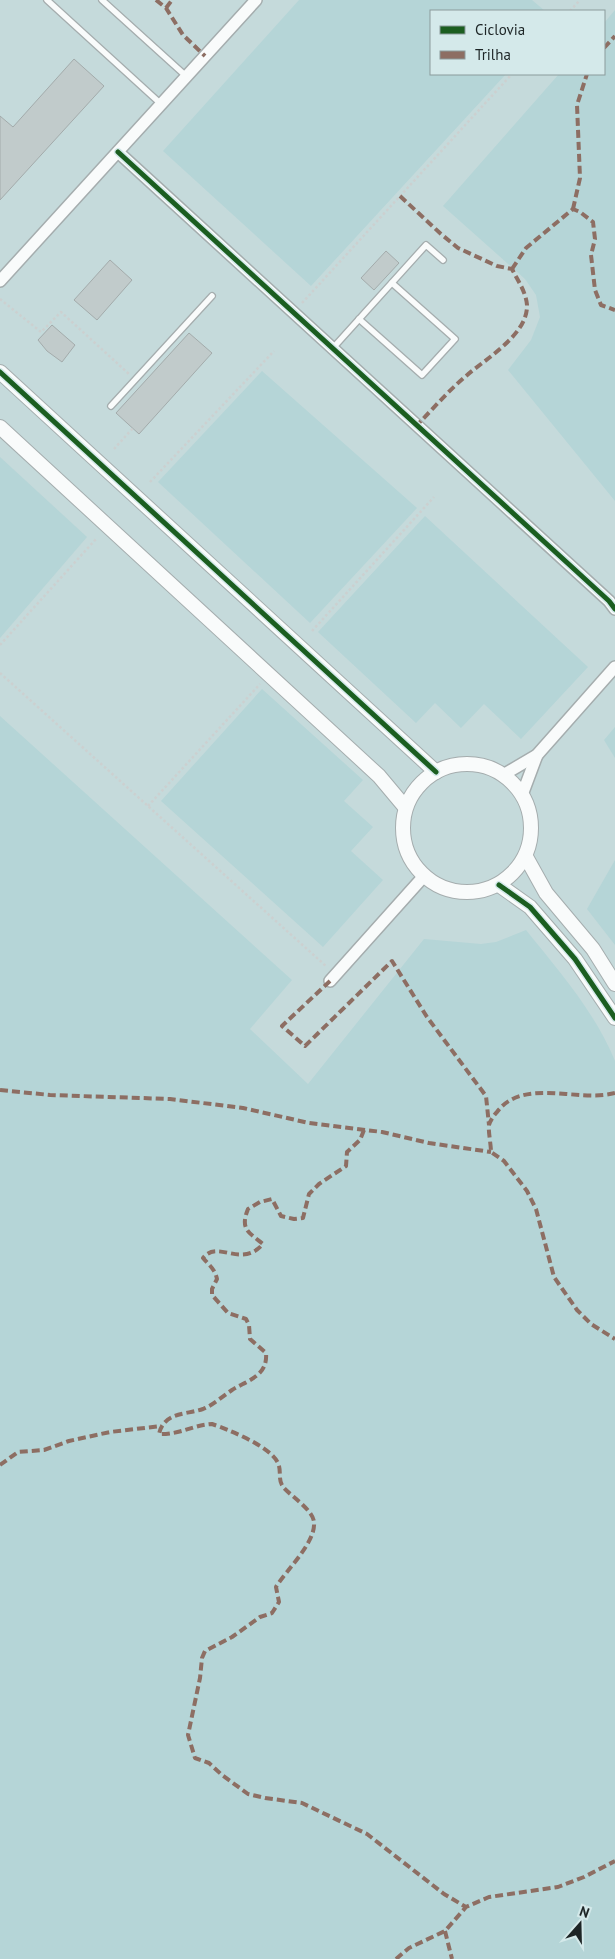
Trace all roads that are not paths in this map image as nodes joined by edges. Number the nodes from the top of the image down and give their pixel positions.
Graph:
1 (47, 0) edge
2 (102, 0) edge
3 (256, 0) edge
4 (186, 76) junction
5 (161, 104) junction
6 (118, 152) junction
7 (443, 260) dead end
8 (1, 279) edge
9 (392, 283) junction
10 (212, 296) dead end
11 (359, 319) junction
12 (333, 348) junction
13 (0, 372) edge
14 (111, 406) dead end
15 (0, 428) edge
16 (615, 609) edge
17 (615, 667) edge
18 (537, 755) junction
19 (436, 772) junction
20 (502, 775) junction
21 (522, 794) junction
22 (405, 808) junction
23 (526, 857) junction
24 (424, 876) junction
25 (499, 885) junction
26 (332, 978) road end
27 (615, 984) edge
28 (615, 1018) edge

1 - 5 lane
2 - 4 lane
3 - 4 street
4 - 5 street
5 - 6 street
6 - 8 street
6 - 12 street
7 - 9 lane
9 - 11 lane
9 - 11 lane
10 - 14 lane
11 - 12 lane
12 - 16 street
13 - 19 street
15 - 22 street
17 - 18 street
18 - 20 street
18 - 21 street
19 - 20 street
19 - 22 street
20 - 21 street
21 - 23 street
22 - 24 street
23 - 25 street
23 - 27 street
24 - 25 street
24 - 26 street
25 - 28 street

